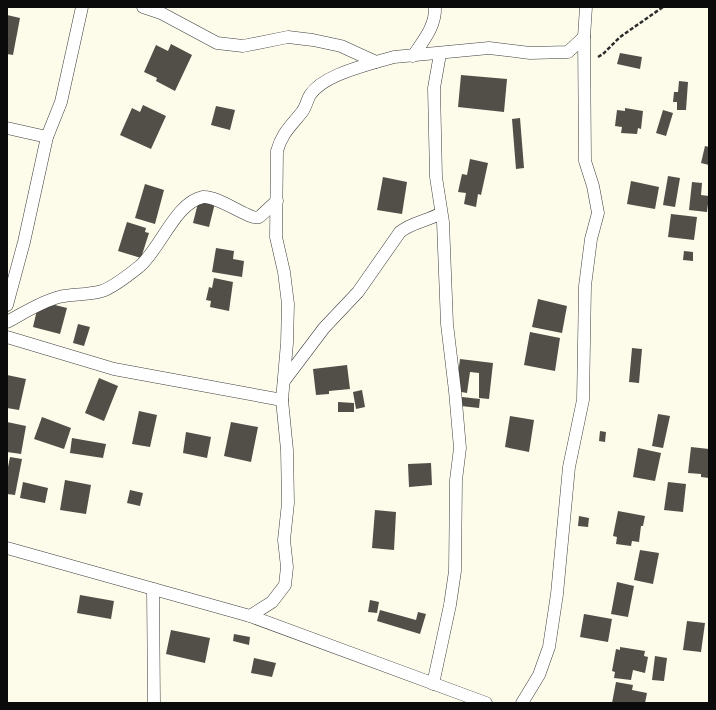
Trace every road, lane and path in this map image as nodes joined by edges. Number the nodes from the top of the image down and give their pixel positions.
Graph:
1 (82, 7) edge
2 (143, 7) edge
3 (435, 7) edge
4 (586, 7) edge
5 (662, 7) edge
6 (584, 37) junction
7 (440, 54) junction
8 (412, 56) junction
9 (376, 62) junction
10 (585, 63) junction
11 (7, 128) edge
12 (47, 137) junction
13 (277, 201) junction
14 (441, 213) junction
15 (7, 304) edge
16 (7, 322) edge
17 (7, 337) edge
18 (283, 382) junction
19 (282, 400) junction
20 (7, 548) edge
21 (153, 589) junction
22 (250, 616) junction
23 (433, 684) junction
24 (481, 702) edge
25 (154, 703) edge
26 (522, 703) edge

1 - 12 street
2 - 9 street
3 - 8 street
4 - 6 street
5 - 10 path
6 - 7 street
6 - 10 street
7 - 8 street
7 - 14 street
8 - 9 street
9 - 13 street
10 - 26 street
11 - 12 street
12 - 15 street
13 - 16 street
13 - 18 street
14 - 18 street
14 - 23 street
17 - 19 street
18 - 19 street
19 - 22 street
20 - 21 street
21 - 22 street
21 - 25 street
22 - 23 street
23 - 24 street

